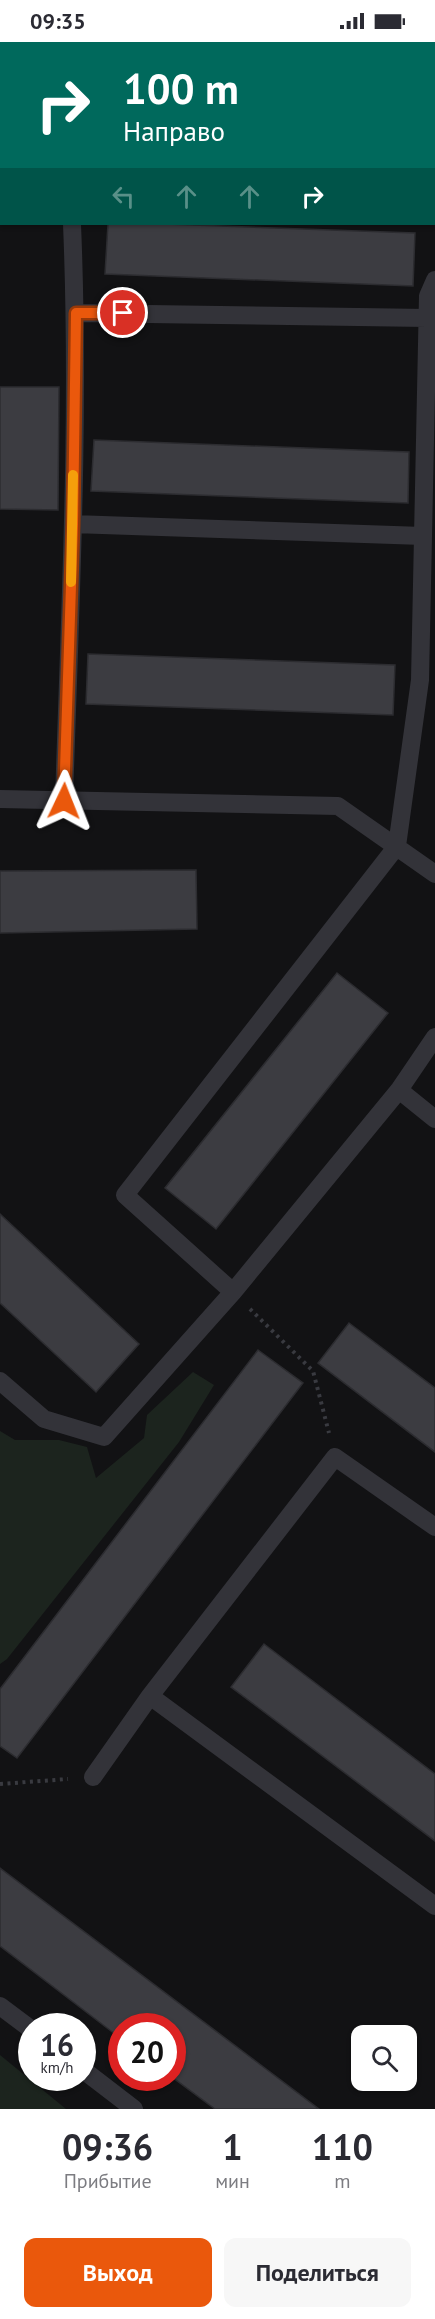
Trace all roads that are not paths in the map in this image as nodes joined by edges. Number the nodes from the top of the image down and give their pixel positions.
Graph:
1 (72, 225) edge
2 (435, 280) edge
3 (76, 313) junction
4 (428, 318) junction
5 (73, 524) junction
6 (423, 536) junction
7 (0, 799) edge
8 (64, 801) junction
9 (397, 846) junction
10 (435, 874) edge
11 (435, 1037) edge
12 (399, 1090) junction
13 (435, 1119) edge
14 (232, 1292) junction
15 (0, 1381) edge
16 (435, 1527) edge
17 (150, 1696) junction
18 (93, 1777) road end
19 (435, 1906) edge
20 (0, 2006) edge
21 (18, 2020) edge
22 (96, 2080) edge
23 (134, 2109) edge

1 - 3 lane
2 - 4 lane
3 - 4 lane
3 - 5 lane
4 - 6 lane
5 - 6 lane
5 - 8 lane
6 - 9 lane
7 - 8 lane
8 - 9 lane
9 - 10 lane
9 - 14 lane
11 - 12 lane
12 - 13 lane
12 - 14 lane
14 - 15 lane
16 - 17 lane
17 - 18 lane
17 - 19 lane
20 - 21 lane
22 - 23 lane

